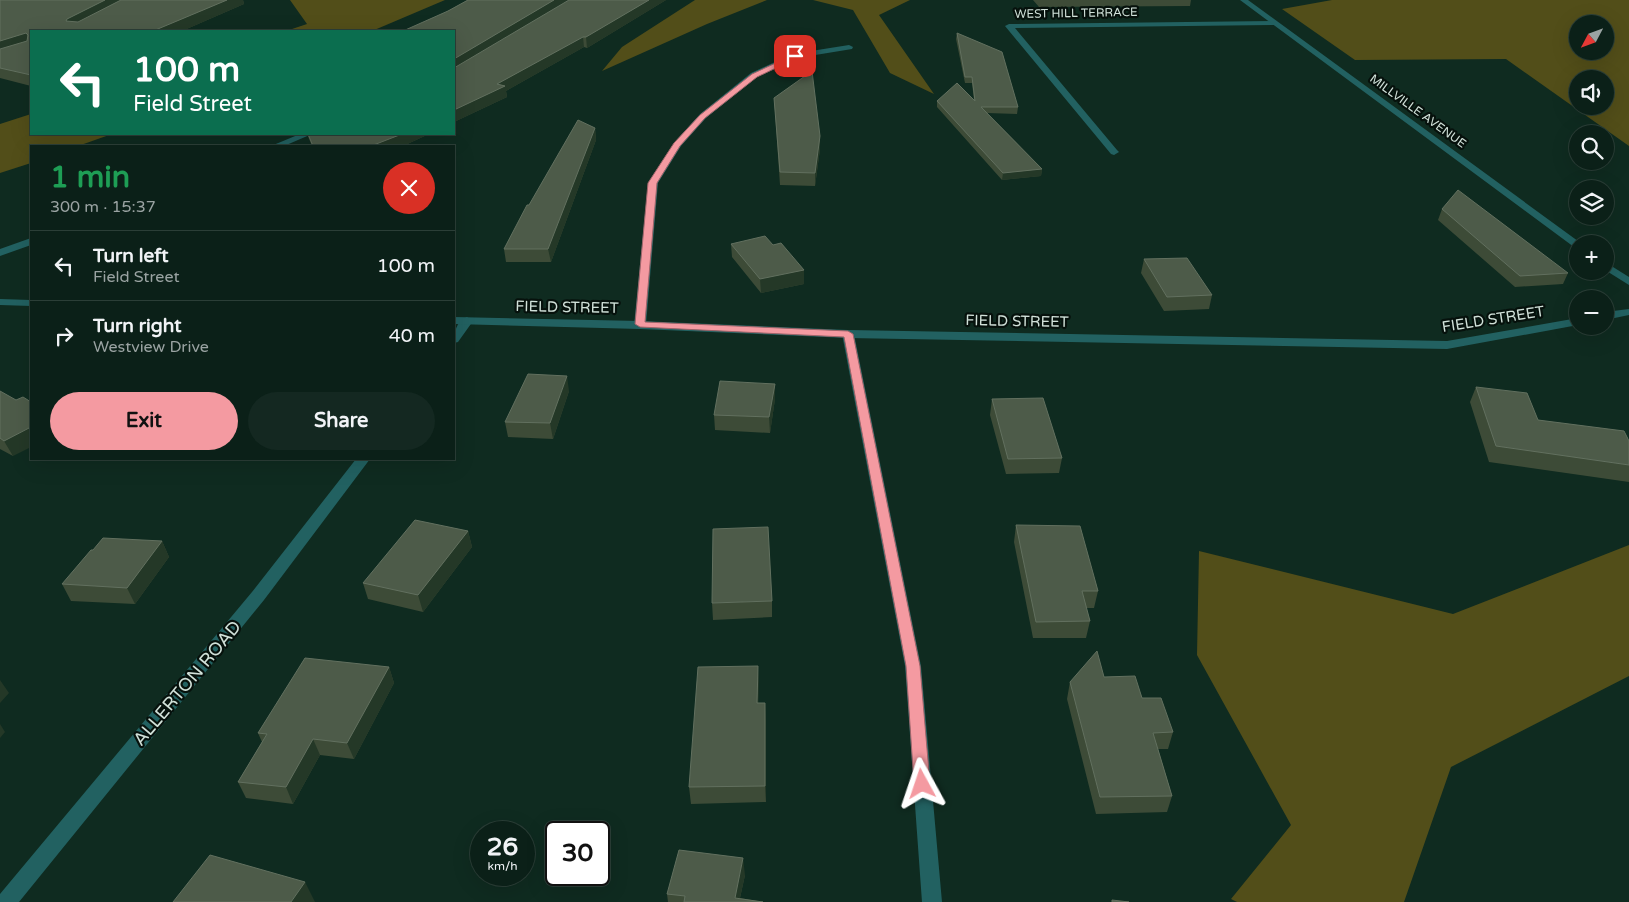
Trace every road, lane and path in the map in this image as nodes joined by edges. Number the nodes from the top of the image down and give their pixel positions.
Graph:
1 (1243, 0) edge
2 (1274, 23) junction
3 (849, 47) dead end
4 (305, 135) edge
5 (279, 145) edge
6 (1114, 152) dead end
7 (1569, 238) edge
8 (30, 241) edge
9 (0, 253) edge
10 (1614, 271) edge
11 (1629, 282) edge
12 (0, 302) edge
13 (30, 303) edge
14 (1629, 312) edge
15 (1614, 314) edge
16 (455, 320) edge
17 (468, 321) junction
18 (1569, 323) edge
19 (640, 324) junction
20 (848, 334) junction
21 (455, 338) edge
22 (362, 460) edge
23 (6, 902) edge
24 (932, 902) edge

1 - 2 street, MILLVILLE AVENUE
2 - 6 street, WEST HILL TERRACE
2 - 7 street, MILLVILLE AVENUE
3 - 19 street
4 - 5 street
8 - 9 street
10 - 11 street
12 - 13 street
14 - 15 street
16 - 17 street, FIELD STREET
17 - 19 street, FIELD STREET
17 - 21 street
18 - 20 street, FIELD STREET
19 - 20 street, FIELD STREET
20 - 24 street
22 - 23 street, ALLERTON ROAD

